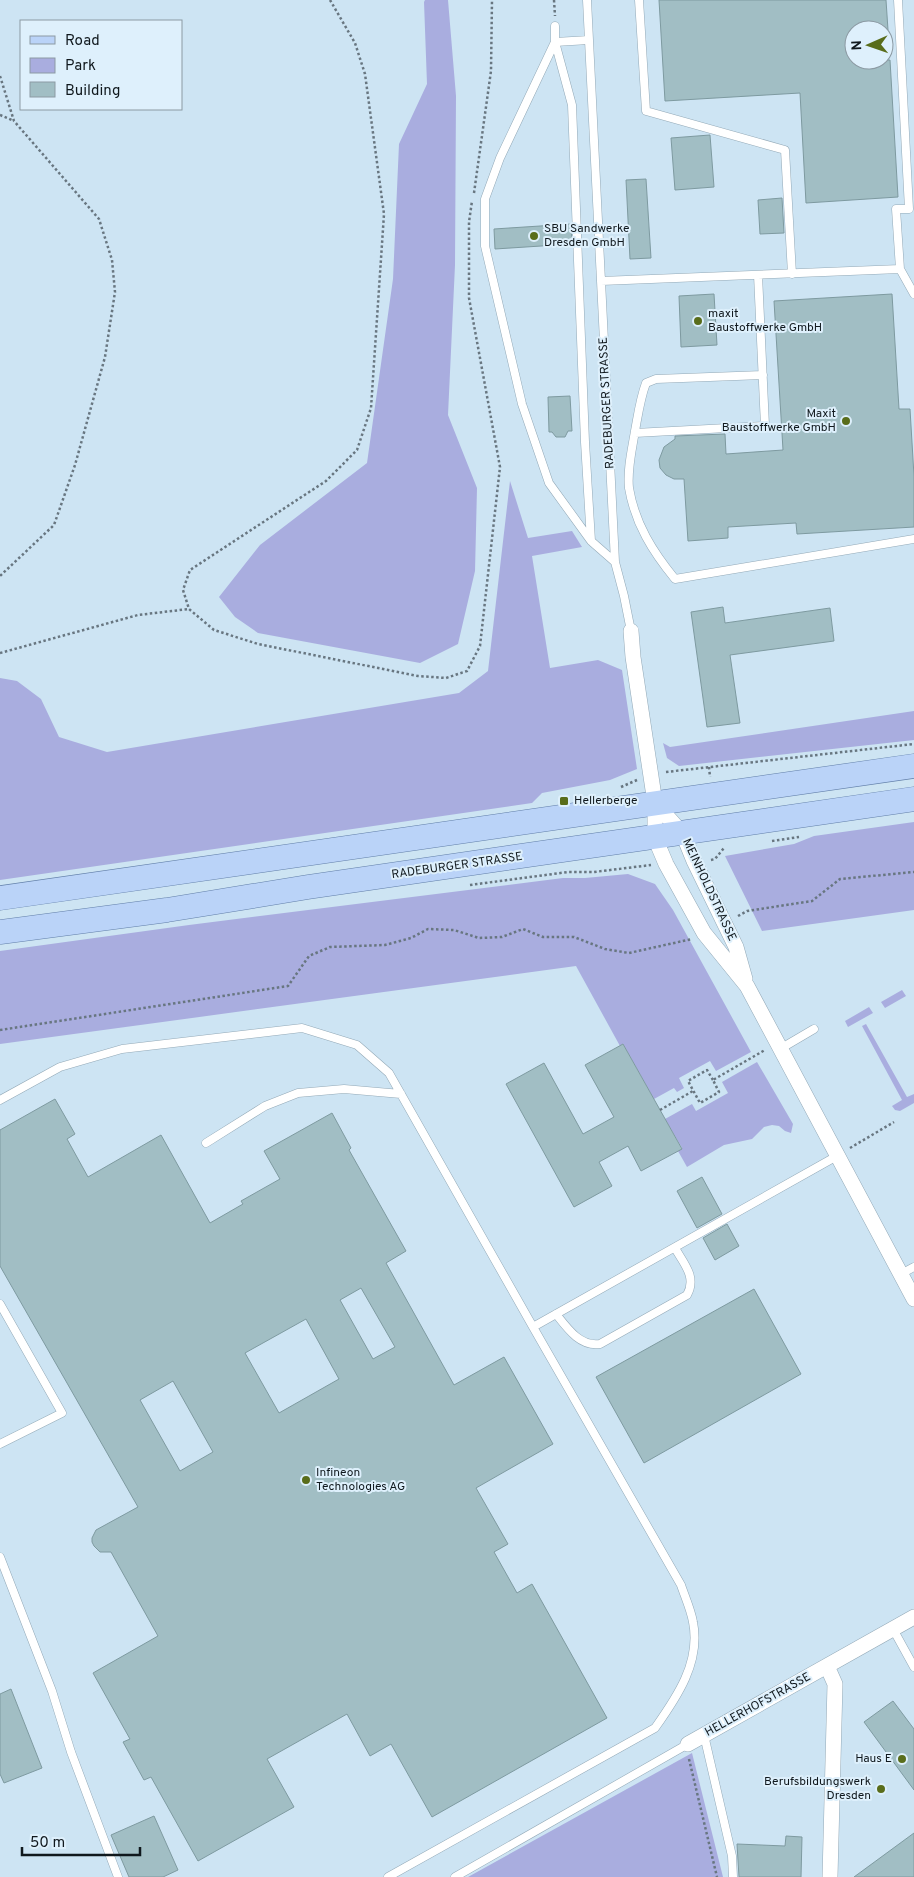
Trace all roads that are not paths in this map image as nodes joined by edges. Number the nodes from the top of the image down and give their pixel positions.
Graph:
1 (586, 0) edge
2 (639, 0) edge
3 (898, 0) edge
4 (555, 26) road end
5 (589, 40) junction
6 (556, 42) junction
7 (900, 269) junction
8 (792, 274) junction
9 (758, 275) junction
10 (601, 281) junction
11 (914, 294) edge
12 (763, 375) junction
13 (635, 433) junction
14 (914, 539) edge
15 (591, 541) junction
16 (615, 562) junction
17 (631, 631) joint
18 (914, 766) edge
19 (914, 799) edge
20 (655, 803) junction
21 (682, 834) junction
22 (655, 838) junction
23 (0, 898) edge
24 (0, 932) edge
25 (747, 986) junction
26 (814, 1030) dead end
27 (779, 1046) junction
28 (401, 1094) junction
29 (0, 1100) edge
30 (206, 1143) dead end
31 (837, 1156) junction
32 (675, 1248) junction
33 (908, 1270) edge
34 (914, 1299) edge
35 (0, 1304) edge
36 (556, 1314) junction
37 (533, 1327) junction
38 (0, 1444) edge
39 (0, 1557) edge
40 (914, 1617) edge
41 (893, 1630) junction
42 (827, 1666) junction
43 (914, 1666) edge
44 (704, 1735) junction
45 (686, 1746) joint
46 (118, 1877) edge
47 (388, 1877) edge
48 (454, 1877) edge
49 (733, 1877) edge
50 (830, 1877) edge

1 - 5 lane, RADEBURGER STRASSE
2 - 8 lane
3 - 7 lane
4 - 6 lane
5 - 6 lane
5 - 10 lane, RADEBURGER STRASSE
6 - 15 lane
6 - 15 lane
7 - 8 lane
7 - 11 lane
8 - 9 lane
9 - 10 lane
9 - 12 lane
10 - 16 lane, RADEBURGER STRASSE
12 - 13 lane
12 - 13 lane
13 - 14 lane
15 - 16 lane
16 - 17 lane, RADEBURGER STRASSE
17 - 20 street, RADEBURGER STRASSE
18 - 20 main road
19 - 21 main road, RADEBURGER STRASSE
20 - 21 street, MEINHOLDSTRASSE
20 - 22 street, MEINHOLDSTRASSE
20 - 23 main road
21 - 22 main road, RADEBURGER STRASSE
21 - 25 street, MEINHOLDSTRASSE
22 - 24 main road, RADEBURGER STRASSE
22 - 25 street, MEINHOLDSTRASSE
25 - 27 street, MEINHOLDSTRASSE
26 - 27 lane
27 - 31 street, MEINHOLDSTRASSE
28 - 29 lane
28 - 30 lane
28 - 37 lane
31 - 32 lane
31 - 33 street, MEINHOLDSTRASSE
32 - 36 lane
32 - 36 lane
33 - 34 street, MEINHOLDSTRASSE
35 - 38 lane
36 - 37 lane
37 - 47 lane
39 - 46 lane
40 - 41 street, HELLERHOFSTRASSE
41 - 42 street, HELLERHOFSTRASSE
41 - 43 lane
42 - 44 street, HELLERHOFSTRASSE
42 - 50 street
44 - 45 street, HELLERHOFSTRASSE
44 - 49 lane
45 - 48 lane

